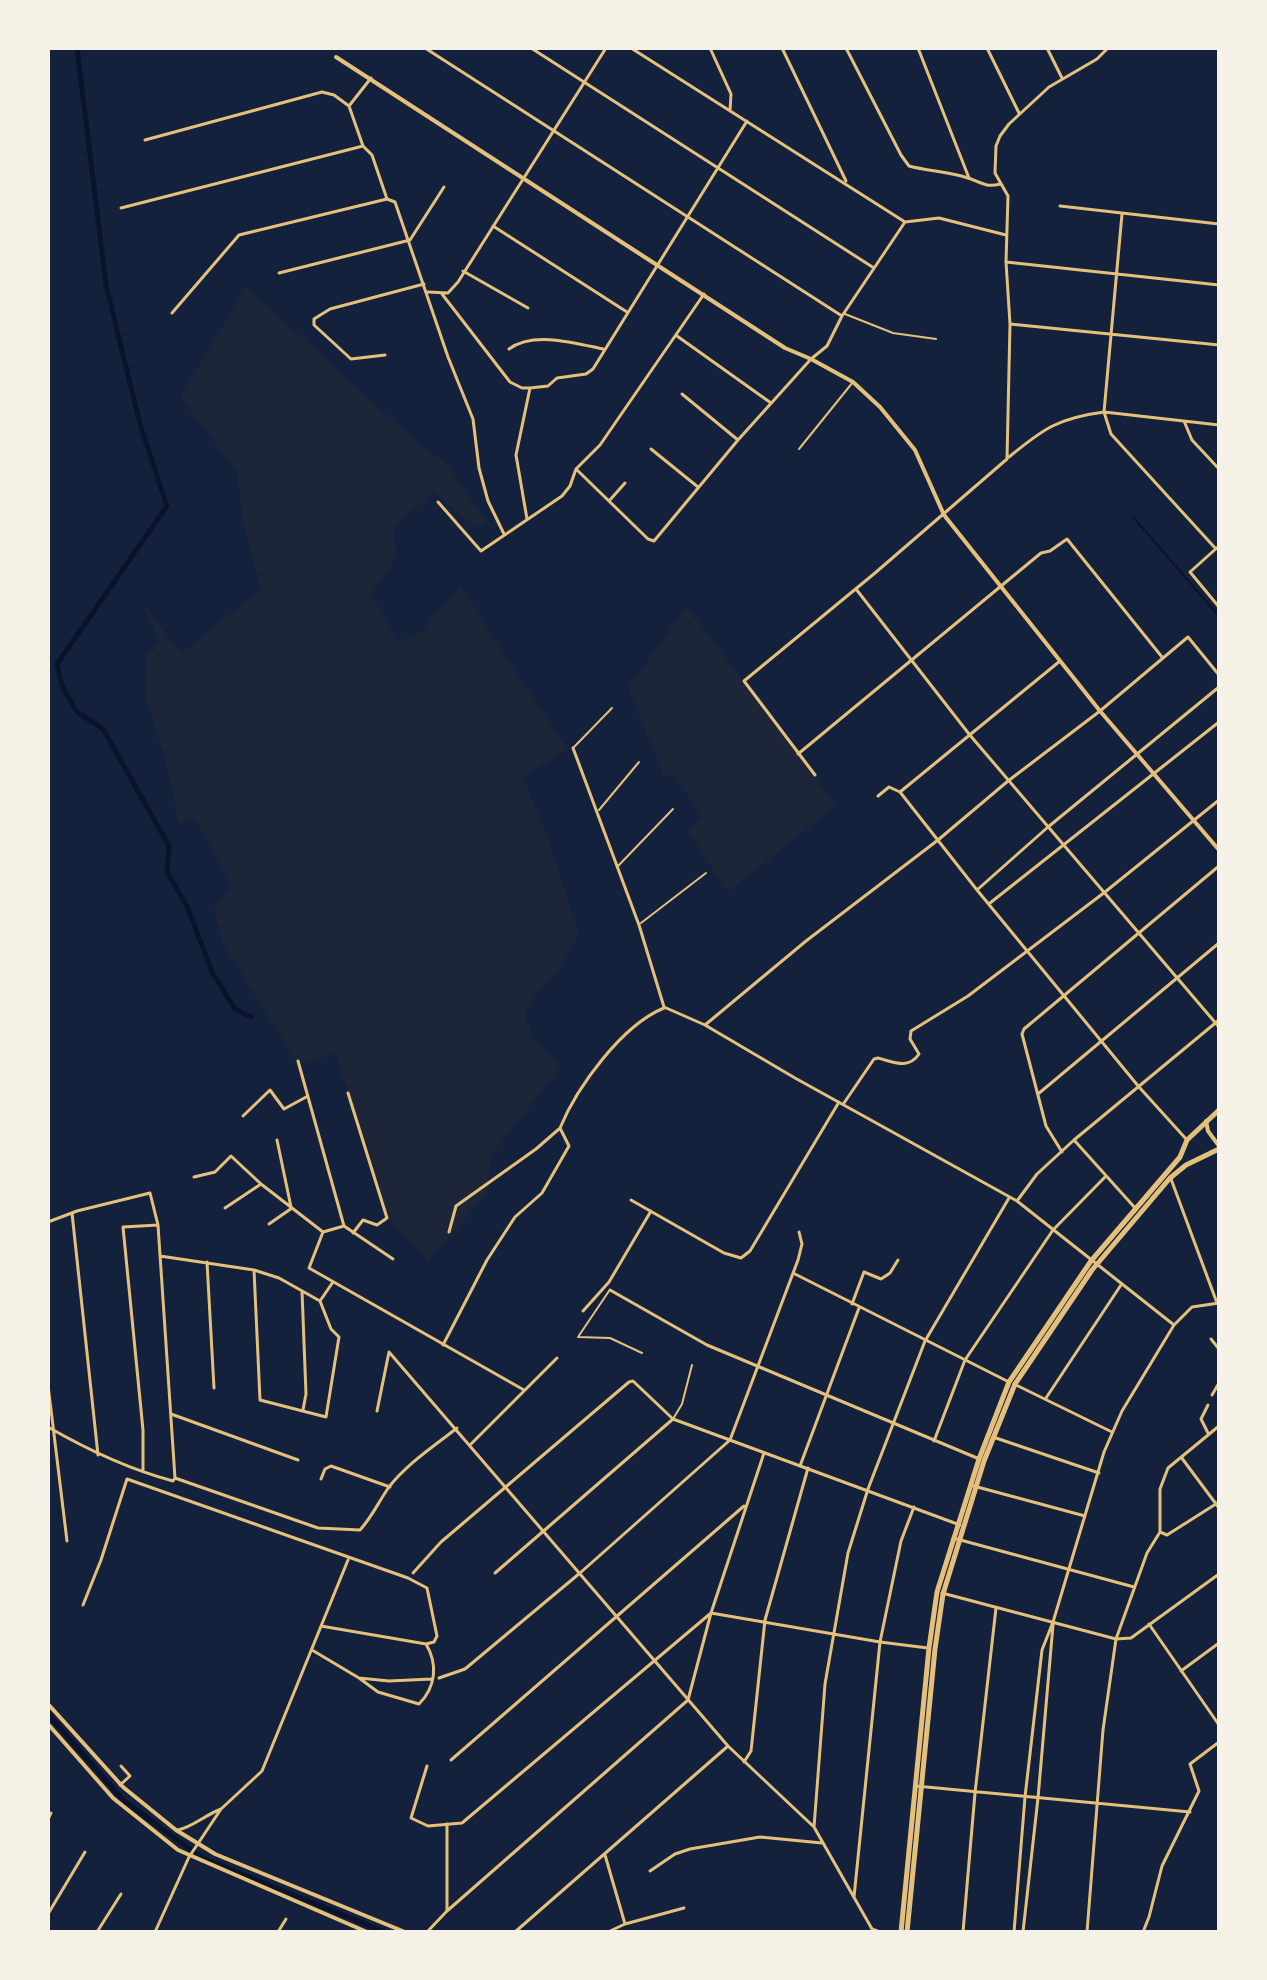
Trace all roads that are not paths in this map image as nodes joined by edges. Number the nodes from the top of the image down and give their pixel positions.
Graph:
1 (425, 48) edge
2 (531, 48) edge
3 (606, 48) edge
4 (631, 48) edge
5 (710, 48) edge
6 (782, 48) edge
7 (846, 48) edge
8 (918, 48) edge
9 (987, 48) edge
10 (1047, 48) edge
11 (1108, 48) edge
12 (336, 57) dead end
13 (371, 78) junction
14 (1062, 78) junction
15 (584, 82) junction
16 (349, 106) junction
17 (730, 111) junction
18 (1020, 114) junction
19 (747, 121) junction
20 (554, 130) junction
21 (145, 140) dead end
22 (363, 146) junction
23 (716, 168) junction
24 (969, 178) junction
25 (524, 180) junction
26 (1001, 183) junction
27 (848, 185) junction
28 (444, 187) dead end
29 (387, 199) junction
30 (1060, 206) dead end
31 (121, 208) dead end
32 (1122, 214) junction
33 (687, 216) junction
34 (905, 222) junction
35 (1219, 224) edge
36 (493, 226) junction
37 (1006, 235) junction
38 (410, 240) junction
39 (1006, 262) junction
40 (658, 264) junction
41 (874, 268) junction
42 (463, 271) junction
43 (279, 273) dead end
44 (1117, 274) junction
45 (424, 284) junction
46 (1219, 285) edge
47 (427, 292) junction
48 (442, 294) junction
49 (704, 294) junction
50 (528, 308) dead end
51 (627, 312) junction
52 (172, 313) dead end
53 (844, 314) junction
54 (1010, 324) junction
55 (1111, 334) junction
56 (677, 336) junction
57 (936, 339) dead end
58 (1219, 345) edge
59 (509, 349) dead end
60 (603, 349) junction
61 (385, 355) dead end
62 (811, 359) junction
63 (853, 382) junction
64 (530, 388) junction
65 (682, 394) dead end
66 (771, 403) junction
67 (1104, 412) junction
68 (1184, 420) junction
69 (1219, 425) edge
70 (738, 440) junction
71 (651, 449) dead end
72 (799, 449) dead end
73 (1007, 459) junction
74 (576, 469) junction
75 (1219, 469) edge
76 (625, 483) dead end
77 (700, 488) junction
78 (609, 501) junction
79 (438, 502) dead end
80 (944, 515) junction
81 (527, 519) junction
82 (504, 534) junction
83 (1217, 548) edge
84 (1000, 588) junction
85 (856, 589) junction
86 (1219, 607) edge
87 (1162, 657) junction
88 (911, 661) junction
89 (1060, 661) junction
90 (1219, 675) edge
91 (1219, 687) edge
92 (612, 708) dead end
93 (1100, 711) junction
94 (1219, 722) edge
95 (969, 734) junction
96 (573, 748) joint
97 (798, 754) junction
98 (1138, 755) junction
99 (639, 762) dead end
100 (815, 775) dead end
101 (1155, 775) junction
102 (1008, 781) junction
103 (900, 792) junction
104 (878, 796) dead end
105 (1219, 800) edge
106 (673, 809) dead end
107 (597, 812) junction
108 (1194, 821) junction
109 (1048, 827) junction
110 (938, 840) junction
111 (1062, 846) junction
112 (1219, 850) edge
113 (1219, 866) edge
114 (617, 867) junction
115 (706, 873) dead end
116 (977, 890) junction
117 (1105, 892) junction
118 (988, 904) junction
119 (639, 925) junction
120 (1139, 934) junction
121 (1219, 943) edge
122 (1026, 950) junction
123 (1176, 979) junction
124 (1063, 996) junction
125 (664, 1007) junction
126 (1218, 1023) edge
127 (705, 1025) junction
128 (1101, 1041) junction
129 (298, 1061) dead end
130 (1139, 1087) junction
131 (348, 1093) dead end
132 (1038, 1094) junction
133 (308, 1096) junction
134 (841, 1103) junction
135 (1219, 1110) edge
136 (243, 1116) dead end
137 (1206, 1121) junction
138 (560, 1128) junction
139 (277, 1140) dead end
140 (1074, 1140) junction
141 (1187, 1140) junction
142 (1219, 1148) edge
143 (1062, 1152) junction
144 (1106, 1176) junction
145 (194, 1177) dead end
146 (1170, 1178) junction
147 (261, 1184) junction
148 (1010, 1197) junction
149 (631, 1200) dead end
150 (1017, 1201) junction
151 (225, 1208) dead end
152 (291, 1208) junction
153 (651, 1211) junction
154 (1138, 1212) junction
155 (72, 1213) junction
156 (48, 1222) edge
157 (269, 1224) dead end
158 (158, 1225) junction
159 (344, 1226) junction
160 (1053, 1230) junction
161 (323, 1232) junction
162 (449, 1232) dead end
163 (799, 1232) dead end
164 (353, 1233) junction
165 (160, 1256) junction
166 (393, 1259) dead end
167 (898, 1260) dead end
168 (207, 1262) junction
169 (1093, 1263) junction
170 (254, 1270) junction
171 (793, 1273) junction
172 (333, 1282) junction
173 (1122, 1284) junction
174 (610, 1290) joint
175 (302, 1291) junction
176 (320, 1301) junction
177 (1218, 1303) edge
178 (852, 1304) junction
179 (859, 1307) junction
180 (583, 1311) dead end
181 (1174, 1325) junction
182 (1211, 1339) dead end
183 (925, 1341) junction
184 (443, 1345) junction
185 (1219, 1349) edge
186 (642, 1353) dead end
187 (557, 1358) dead end
188 (965, 1360) junction
189 (692, 1365) dead end
190 (757, 1366) junction
191 (1012, 1383) junction
192 (1219, 1383) edge
193 (48, 1385) edge
194 (214, 1388) dead end
195 (524, 1390) junction
196 (827, 1394) junction
197 (1212, 1395) dead end
198 (1046, 1398) junction
199 (1208, 1405) dead end
200 (303, 1410) junction
201 (377, 1411) dead end
202 (171, 1414) junction
203 (673, 1419) junction
204 (894, 1423) junction
205 (1219, 1426) edge
206 (48, 1427) edge
207 (457, 1428) junction
208 (53, 1430) junction
209 (1112, 1432) junction
210 (1208, 1433) junction
211 (991, 1437) junction
212 (730, 1440) junction
213 (934, 1441) junction
214 (471, 1444) junction
215 (764, 1453) junction
216 (98, 1455) junction
217 (1181, 1457) junction
218 (298, 1460) dead end
219 (982, 1460) junction
220 (800, 1466) junction
221 (808, 1468) junction
222 (143, 1470) junction
223 (1099, 1473) junction
224 (174, 1479) junction
225 (321, 1479) dead end
226 (973, 1486) junction
227 (390, 1487) junction
228 (506, 1487) junction
229 (868, 1489) junction
230 (747, 1503) junction
231 (1218, 1504) edge
232 (914, 1507) junction
233 (1085, 1516) junction
234 (960, 1525) junction
235 (543, 1531) junction
236 (1160, 1532) junction
237 (956, 1539) junction
238 (67, 1541) dead end
239 (348, 1559) junction
240 (1069, 1569) junction
241 (413, 1573) dead end
242 (495, 1573) dead end
243 (580, 1573) junction
244 (1219, 1574) edge
245 (1134, 1587) junction
246 (940, 1593) junction
247 (83, 1605) dead end
248 (996, 1608) junction
249 (711, 1613) junction
250 (616, 1615) junction
251 (765, 1620) junction
252 (1053, 1622) junction
253 (1149, 1624) junction
254 (321, 1626) junction
255 (833, 1633) junction
256 (1116, 1639) junction
257 (880, 1642) junction
258 (1219, 1643) edge
259 (426, 1644) junction
260 (932, 1648) junction
261 (311, 1650) junction
262 (653, 1659) junction
263 (1181, 1671) junction
264 (359, 1678) junction
265 (439, 1678) dead end
266 (432, 1679) junction
267 (688, 1700) junction
268 (48, 1704) edge
269 (48, 1724) edge
270 (1219, 1725) edge
271 (1219, 1742) edge
272 (728, 1746) junction
273 (451, 1760) dead end
274 (744, 1762) junction
275 (121, 1766) dead end
276 (427, 1766) dead end
277 (120, 1785) junction
278 (919, 1787) junction
279 (975, 1793) junction
280 (1025, 1797) junction
281 (1038, 1798) junction
282 (1098, 1804) junction
283 (221, 1809) junction
284 (1190, 1812) junction
285 (51, 1813) dead end
286 (48, 1819) edge
287 (447, 1824) junction
288 (814, 1827) junction
289 (176, 1830) junction
290 (822, 1843) junction
291 (198, 1846) junction
292 (85, 1852) dead end
293 (605, 1853) junction
294 (189, 1857) junction
295 (650, 1871) dead end
296 (121, 1894) dead end
297 (853, 1898) junction
298 (684, 1908) dead end
299 (447, 1911) junction
300 (48, 1914) edge
301 (286, 1919) dead end
302 (625, 1924) junction
303 (97, 1932) edge
304 (155, 1932) edge
305 (278, 1932) edge
306 (367, 1932) edge
307 (405, 1932) edge
308 (427, 1932) edge
309 (515, 1932) edge
310 (608, 1932) edge
311 (880, 1932) edge
312 (904, 1932) edge
313 (963, 1932) edge
314 (1014, 1932) edge
315 (1023, 1932) edge
316 (1087, 1932) edge
317 (1143, 1932) edge

1 - 20 street
2 - 15 street
3 - 15 street
4 - 17 street
5 - 17 street
6 - 27 street
7 - 24 street
8 - 24 street
9 - 18 street
10 - 14 street
11 - 14 street
12 - 13 street
13 - 16 street
13 - 25 street
14 - 18 street
15 - 20 street
15 - 23 street
16 - 21 street
16 - 22 street
17 - 19 street
18 - 26 street
19 - 23 street
19 - 27 street
20 - 25 street
20 - 33 street
22 - 29 street
22 - 31 street
23 - 33 street
23 - 41 street
24 - 26 street
25 - 36 street
25 - 40 street
26 - 37 street
27 - 34 street
28 - 38 street
29 - 38 street
29 - 52 street
30 - 32 street
32 - 35 street
32 - 44 street
33 - 40 street
33 - 53 street
34 - 37 street
34 - 41 street
36 - 42 street
36 - 51 street
37 - 39 street
38 - 43 street
38 - 45 street
39 - 44 street
39 - 54 street
40 - 49 street
40 - 51 street
41 - 53 street
42 - 48 street
42 - 50 street
44 - 46 street
44 - 55 street
45 - 47 street
45 - 61 street
47 - 48 street
47 - 82 street
48 - 64 street
49 - 56 street
49 - 62 street
51 - 60 street
53 - 57 lane
53 - 62 street
54 - 55 street
54 - 73 street
55 - 58 street
55 - 67 street
56 - 66 street
56 - 74 street
59 - 60 street
60 - 64 street
62 - 63 street
62 - 66 street
63 - 72 lane
63 - 80 street
64 - 81 street
65 - 70 street
66 - 70 street
67 - 68 street
67 - 73 street
67 - 83 street
68 - 69 street
68 - 75 street
70 - 77 street
71 - 77 street
73 - 80 street
74 - 78 street
74 - 81 street
76 - 78 street
77 - 78 street
79 - 82 street
80 - 84 street
80 - 85 street
81 - 82 street
83 - 86 street
84 - 87 street
84 - 88 street
84 - 89 street
85 - 88 street
85 - 97 street
87 - 90 street
87 - 93 street
88 - 95 street
88 - 97 street
89 - 93 street
89 - 95 street
91 - 98 street
92 - 96 lane
93 - 98 street
93 - 102 street
94 - 101 street
95 - 102 street
95 - 103 street
96 - 107 street
97 - 100 street
98 - 101 street
98 - 109 street
99 - 107 lane
101 - 108 street
101 - 111 street
102 - 109 street
102 - 110 street
103 - 104 street
103 - 110 street
105 - 108 street
106 - 114 lane
107 - 114 street
108 - 112 street
108 - 117 street
109 - 111 street
109 - 116 street
110 - 116 street
110 - 127 street
111 - 117 street
111 - 118 street
113 - 120 street
114 - 119 street
115 - 119 lane
116 - 118 street
117 - 120 street
117 - 122 street
118 - 122 street
119 - 125 street
120 - 123 street
120 - 124 street
121 - 123 street
122 - 124 street
122 - 134 street
123 - 126 street
123 - 128 street
124 - 128 street
124 - 132 street
125 - 127 street
125 - 138 street
126 - 130 street
127 - 134 street
128 - 130 street
128 - 132 street
129 - 133 street
130 - 140 street
130 - 141 street
131 - 164 street
132 - 143 street
133 - 136 street
133 - 159 street
134 - 148 street
134 - 153 street
135 - 137 main road
137 - 141 main road
137 - 142 street
138 - 162 street
138 - 184 street
139 - 152 street
140 - 143 street
140 - 144 street
141 - 154 main road
142 - 146 main road
143 - 150 street
144 - 154 street
144 - 160 street
145 - 147 street
146 - 154 main road
146 - 177 street
147 - 151 street
147 - 152 street
148 - 150 street
148 - 183 street
149 - 153 street
150 - 160 street
152 - 157 street
152 - 161 street
153 - 180 street
154 - 169 main road
155 - 156 street
155 - 158 street
155 - 216 street
158 - 165 street
158 - 222 street
159 - 161 street
159 - 164 street
160 - 169 street
160 - 188 street
161 - 172 street
163 - 171 street
164 - 166 street
165 - 168 street
165 - 202 street
167 - 178 street
168 - 170 street
168 - 194 street
169 - 173 street
169 - 191 main road
170 - 175 street
170 - 200 street
171 - 178 street
171 - 190 street
172 - 176 street
172 - 184 street
173 - 181 street
173 - 198 street
174 - 186 lane
174 - 190 street
175 - 176 street
175 - 200 street
176 - 200 street
177 - 181 street
178 - 179 street
179 - 183 street
179 - 196 street
181 - 209 street
182 - 185 street
183 - 188 street
183 - 204 street
184 - 195 street
187 - 195 street
188 - 191 street
188 - 213 street
189 - 203 lane
190 - 196 street
190 - 212 street
191 - 198 street
191 - 211 main road
192 - 197 street
193 - 208 street
195 - 214 street
196 - 204 street
196 - 220 street
198 - 209 street
199 - 210 street
201 - 207 street
202 - 218 street
202 - 224 street
203 - 212 street
203 - 228 street
203 - 235 street
204 - 213 street
204 - 229 street
205 - 210 street
206 - 208 street
207 - 214 street
207 - 227 street
208 - 216 street
208 - 238 street
209 - 223 street
210 - 217 street
211 - 219 main road
211 - 223 street
212 - 215 street
212 - 243 street
213 - 219 street
214 - 228 street
215 - 220 street
215 - 230 street
216 - 222 street
217 - 231 street
217 - 236 street
219 - 226 main road
220 - 221 street
221 - 229 street
221 - 251 street
222 - 224 street
223 - 233 street
224 - 227 street
225 - 227 street
226 - 233 street
226 - 234 main road
228 - 235 street
228 - 241 street
229 - 232 street
229 - 255 street
230 - 249 street
230 - 250 street
231 - 236 street
232 - 234 street
232 - 257 street
233 - 240 street
234 - 237 main road
235 - 242 street
235 - 243 street
236 - 245 street
237 - 240 street
237 - 246 main road
239 - 247 street
239 - 254 street
239 - 259 street
240 - 245 street
240 - 252 street
243 - 250 street
243 - 265 street
244 - 253 street
245 - 256 street
246 - 248 street
246 - 260 main road
248 - 252 street
248 - 279 street
249 - 251 street
249 - 262 street
249 - 267 street
250 - 262 street
250 - 273 street
251 - 255 street
251 - 274 street
252 - 256 street
252 - 280 street
252 - 281 street
253 - 256 street
253 - 263 street
254 - 259 street
254 - 261 street
255 - 257 street
255 - 288 street
256 - 282 street
257 - 260 street
257 - 297 street
258 - 263 street
259 - 266 street
260 - 278 main road
261 - 264 street
261 - 283 street
262 - 267 street
262 - 287 street
263 - 270 street
264 - 266 street
264 - 266 street
267 - 272 street
267 - 299 street
268 - 277 street
269 - 294 street
271 - 284 street
272 - 274 street
272 - 293 street
274 - 288 street
275 - 277 street
276 - 287 street
277 - 289 street
278 - 279 street
278 - 312 main road
279 - 280 street
279 - 313 street
280 - 281 street
280 - 314 street
281 - 282 street
281 - 315 street
282 - 284 street
282 - 316 street
283 - 289 street
283 - 291 street
284 - 317 street
285 - 286 street
287 - 299 street
288 - 290 street
289 - 291 street
290 - 295 street
290 - 297 street
291 - 294 street
291 - 307 street
292 - 300 street
293 - 302 street
293 - 309 street
294 - 304 street
294 - 306 street
296 - 303 street
297 - 311 street
298 - 302 street
299 - 308 street
301 - 305 street
302 - 310 street

